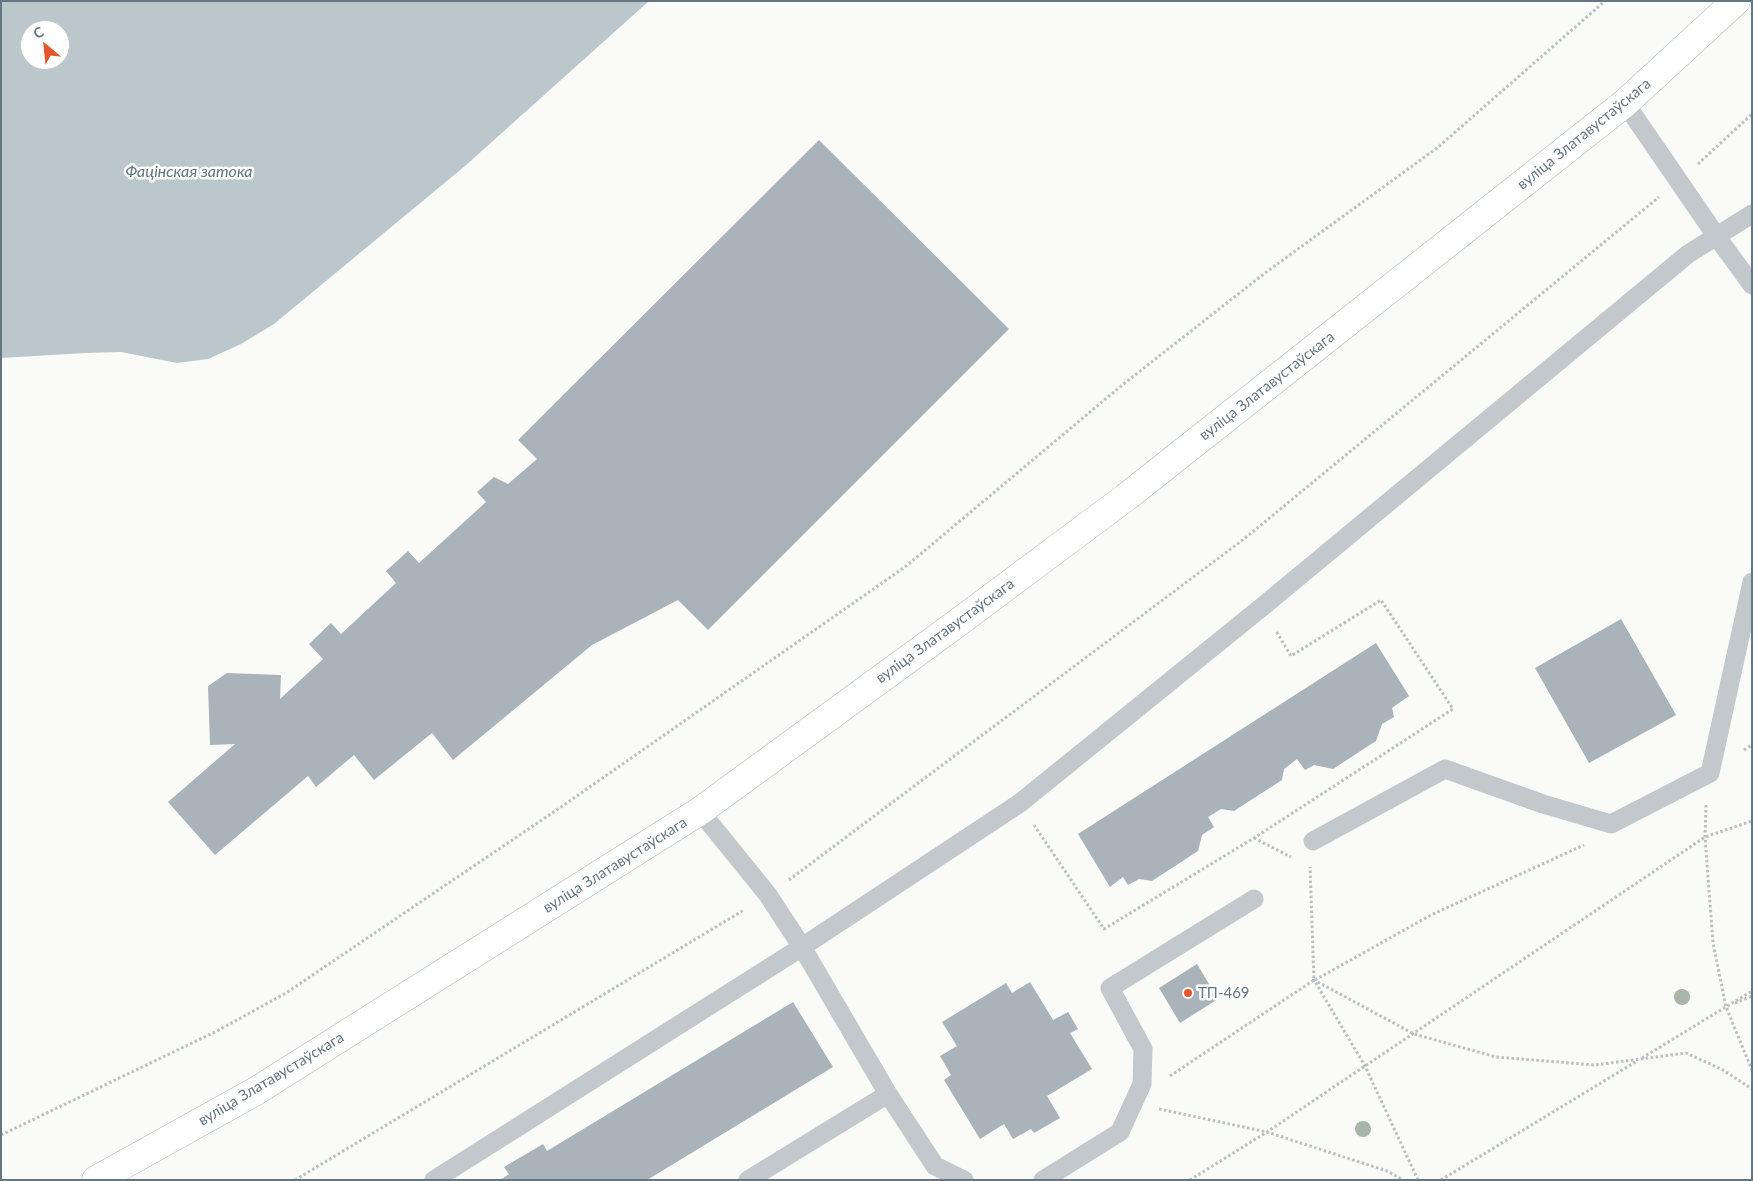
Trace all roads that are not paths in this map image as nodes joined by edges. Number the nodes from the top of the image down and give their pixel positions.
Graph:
1 (1736, 1) edge
2 (1625, 103) junction
3 (1752, 214) edge
4 (1717, 237) junction
5 (1752, 285) edge
6 (1752, 582) edge
7 (700, 811) junction
8 (1313, 841) road end
9 (1254, 899) dead end
10 (802, 947) junction
11 (888, 1094) junction
12 (96, 1180) edge
13 (434, 1180) edge
14 (748, 1180) edge
15 (964, 1180) edge
16 (1043, 1180) edge

1 - 2 street, вуліца Златавустаўскага
2 - 4 lane
2 - 7 street, вуліца Златавустаўскага
3 - 4 lane
4 - 5 lane
4 - 10 lane
6 - 8 lane
7 - 10 lane
7 - 12 street, вуліца Златавустаўскага
9 - 16 lane
10 - 11 lane
10 - 13 lane
11 - 14 lane
11 - 15 lane

